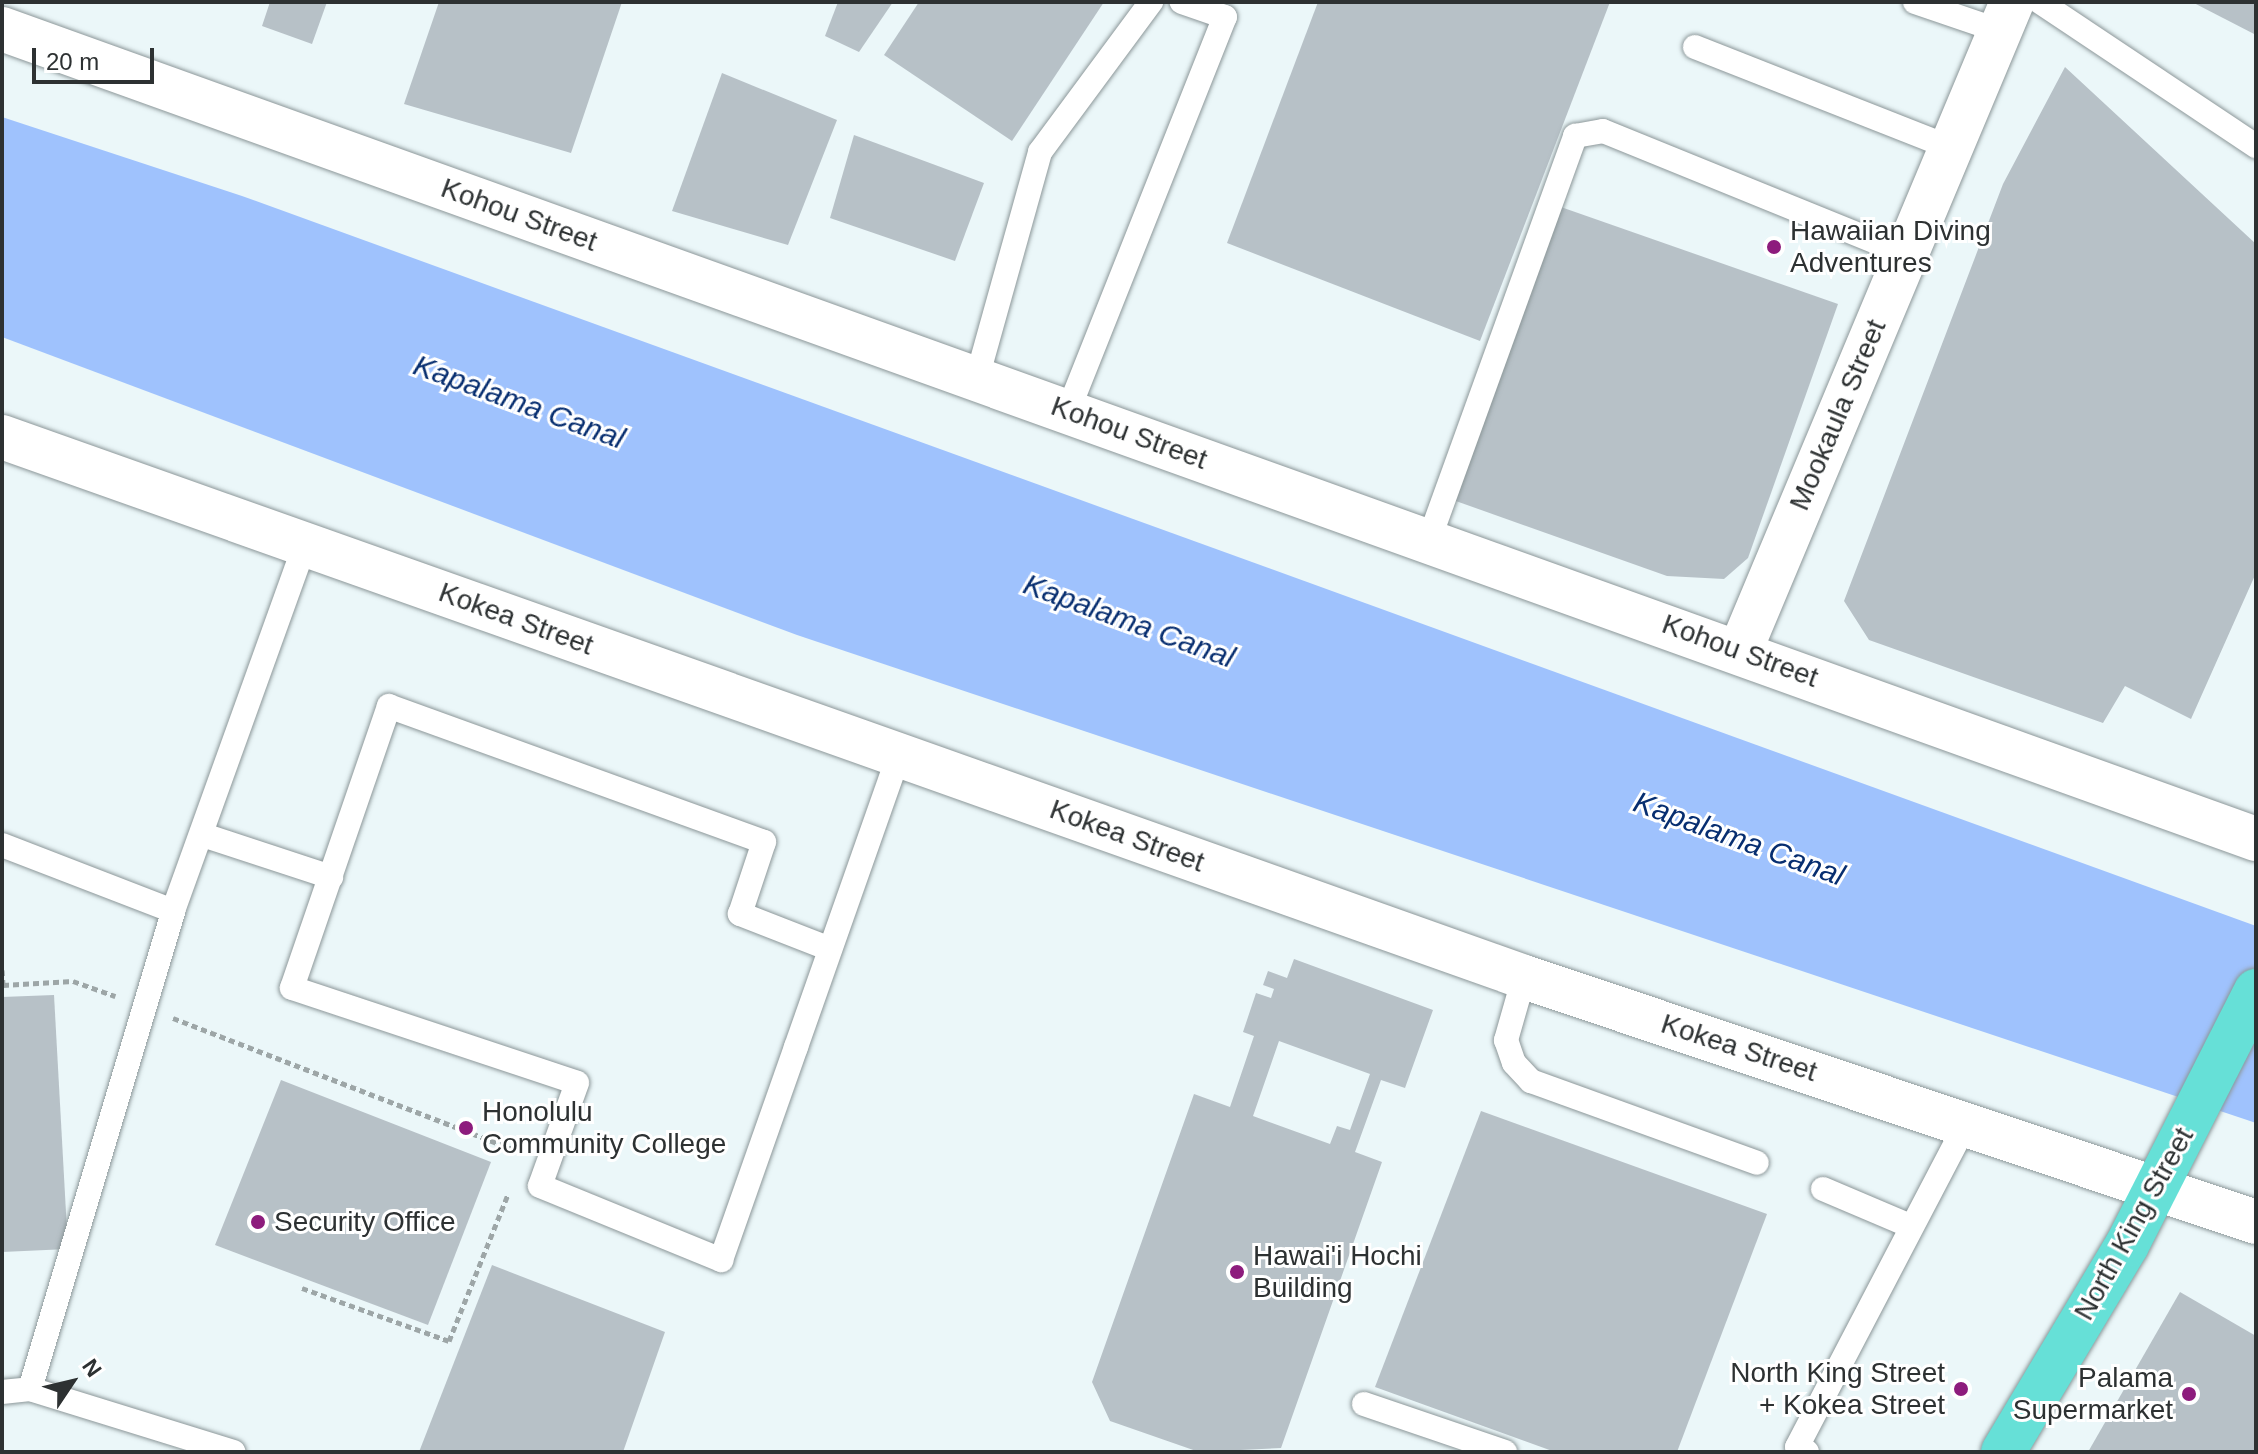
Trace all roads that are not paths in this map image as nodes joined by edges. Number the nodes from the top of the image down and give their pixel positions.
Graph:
1 (1151, 2) edge
2 (1182, 2) edge
3 (1915, 2) edge
4 (2040, 2) edge
5 (2006, 17) edge
6 (2, 29) edge
7 (1695, 47) dead end
8 (2256, 146) edge
9 (1951, 148) junction
10 (1906, 254) junction
11 (977, 378) junction
12 (1068, 411) junction
13 (2, 437) edge
14 (1429, 540) junction
15 (305, 544) junction
16 (1740, 651) junction
17 (899, 755) junction
18 (203, 835) junction
19 (2256, 839) edge
20 (2, 845) edge
21 (331, 877) junction
22 (173, 911) junction
23 (830, 949) junction
24 (1524, 977) junction
25 (2256, 991) edge
26 (1967, 1122) junction
27 (1757, 1163) dead end
28 (2157, 1187) junction
29 (1823, 1189) dead end
30 (2256, 1222) edge
31 (1910, 1226) junction
32 (30, 1389) junction
33 (2, 1392) edge
34 (1364, 1404) dead end
35 (198, 1446) edge
36 (1798, 1450) edge
37 (233, 1452) edge
38 (1505, 1452) edge
39 (2003, 1452) edge

1 - 11 lane
2 - 12 lane
3 - 5 lane
4 - 8 lane
5 - 9 street, Mookaula Street
6 - 11 street, Kohou Street
7 - 9 lane
9 - 10 street, Mookaula Street
10 - 14 lane
10 - 16 street, Mookaula Street
11 - 12 street, Kohou Street
12 - 14 street, Kohou Street
13 - 15 street, Kokea Street
14 - 16 street, Kohou Street
15 - 17 street, Kokea Street
15 - 18 lane
16 - 19 street, Kohou Street
17 - 23 lane
17 - 24 street, Kokea Street
18 - 21 lane
18 - 22 lane
20 - 22 lane
21 - 23 lane
21 - 23 lane
22 - 32 lane
24 - 26 street, Kokea Street
24 - 27 lane
25 - 28 main road, North King Street
26 - 28 street, Kokea Street
26 - 31 lane
28 - 30 street, Kokea Street
28 - 39 main road, North King Street
29 - 31 lane
31 - 36 lane
32 - 33 lane
32 - 35 lane
34 - 38 lane
35 - 37 lane

